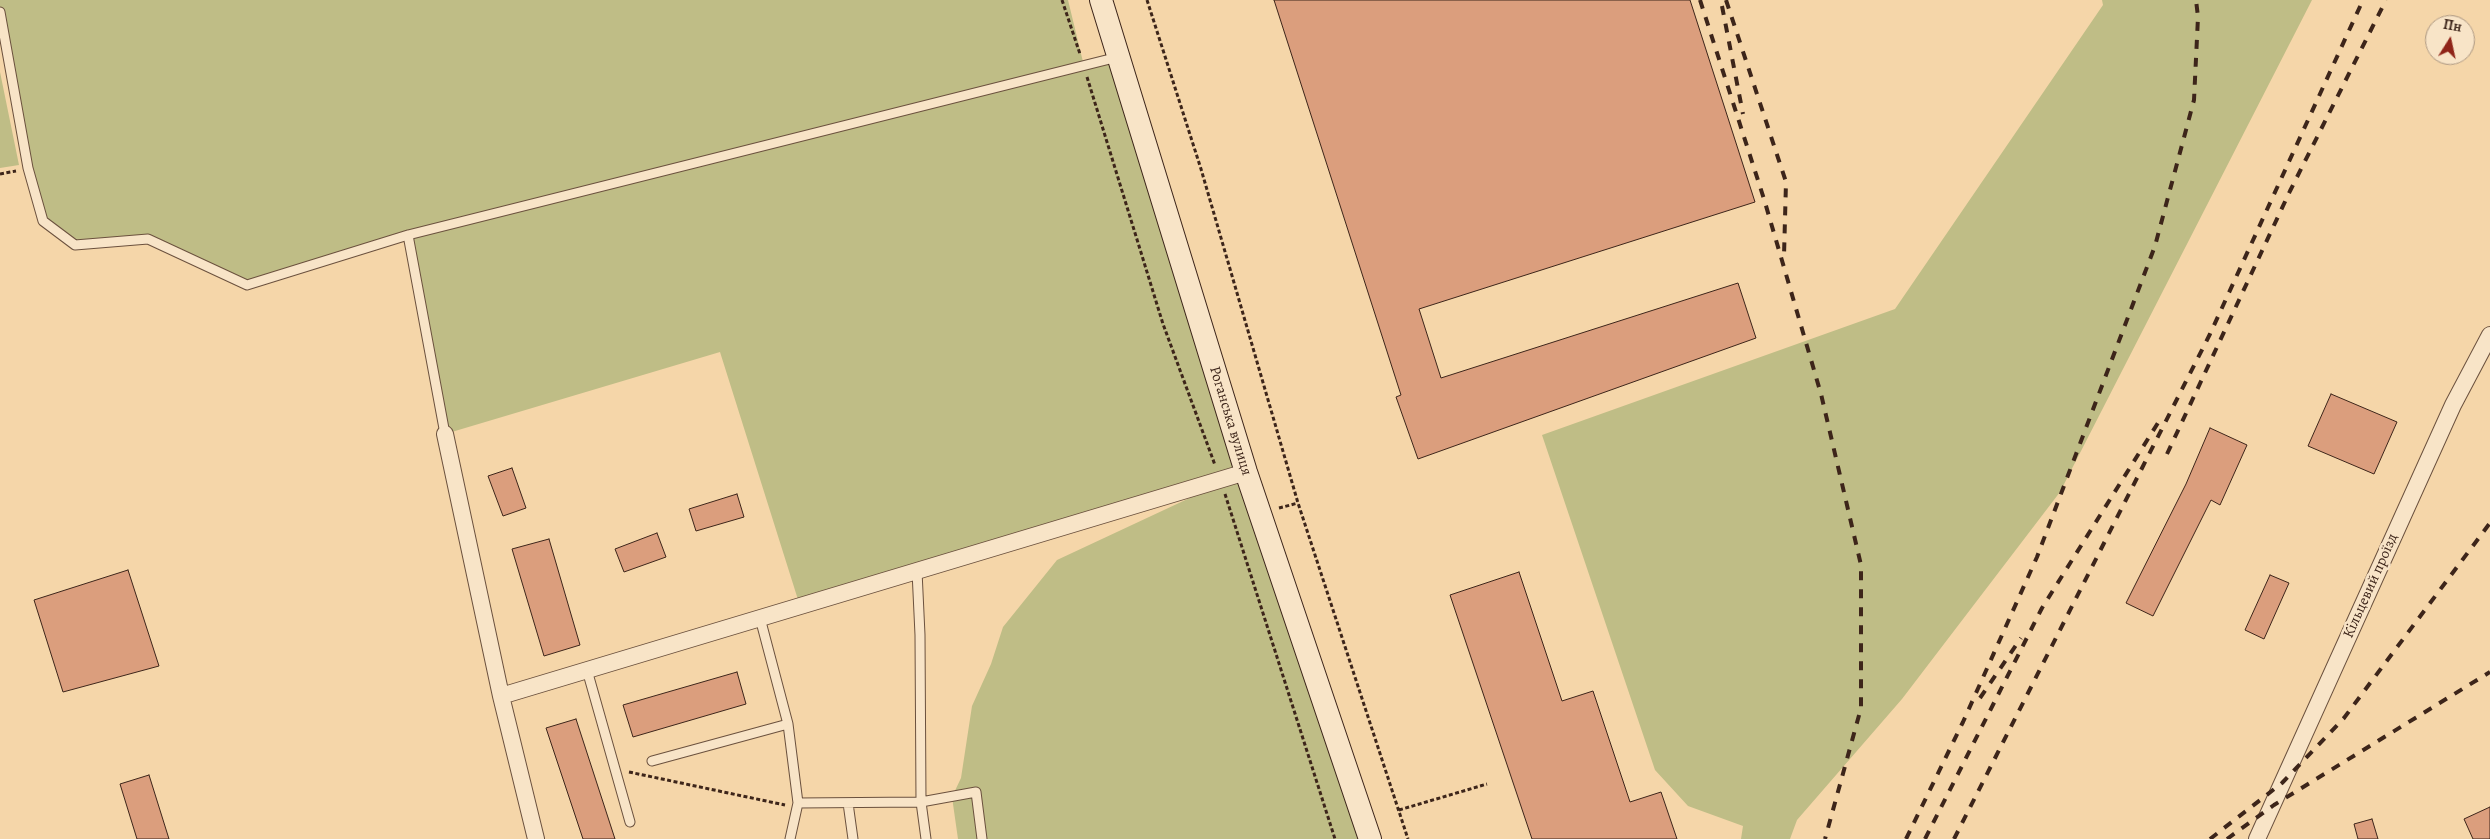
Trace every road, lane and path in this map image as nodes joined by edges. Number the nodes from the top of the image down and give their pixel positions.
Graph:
1 (1062, 0) edge
2 (1101, 0) edge
3 (1147, 0) edge
4 (0, 12) edge
5 (1119, 57) junction
6 (1084, 66) junction
7 (408, 235) junction
8 (2490, 335) edge
9 (445, 434) joint
10 (1246, 472) junction
11 (1221, 480) junction
12 (917, 571) junction
13 (760, 618) junction
14 (587, 670) junction
15 (501, 696) junction
16 (788, 724) junction
17 (652, 761) dead end
18 (615, 770) junction
19 (1487, 784) dead end
20 (921, 802) junction
21 (848, 803) junction
22 (798, 806) junction
23 (1398, 810) junction
24 (630, 822) dead end
25 (536, 839) edge
26 (790, 839) edge
27 (853, 839) edge
28 (926, 839) edge
29 (982, 839) edge
30 (1335, 839) edge
31 (1370, 839) edge
32 (1408, 839) edge
33 (2257, 839) edge

1 - 6 path
2 - 5 main road, Роганська вулиця
3 - 23 path
4 - 7 lane
5 - 6 lane
5 - 10 main road, Роганська вулиця
6 - 7 lane
6 - 11 path
7 - 9 lane
8 - 33 street, Кільцевий проїзд
9 - 15 street
10 - 11 street
10 - 31 main road, Роганська вулиця
11 - 12 street
11 - 30 path
12 - 13 street
12 - 20 lane
13 - 14 street
13 - 16 lane
14 - 15 street
14 - 18 lane
15 - 25 street
16 - 17 lane
16 - 22 lane
18 - 22 path
18 - 24 lane
19 - 23 path
20 - 21 lane
20 - 28 lane
20 - 29 lane
21 - 22 lane
21 - 27 lane
22 - 26 lane
23 - 32 path

